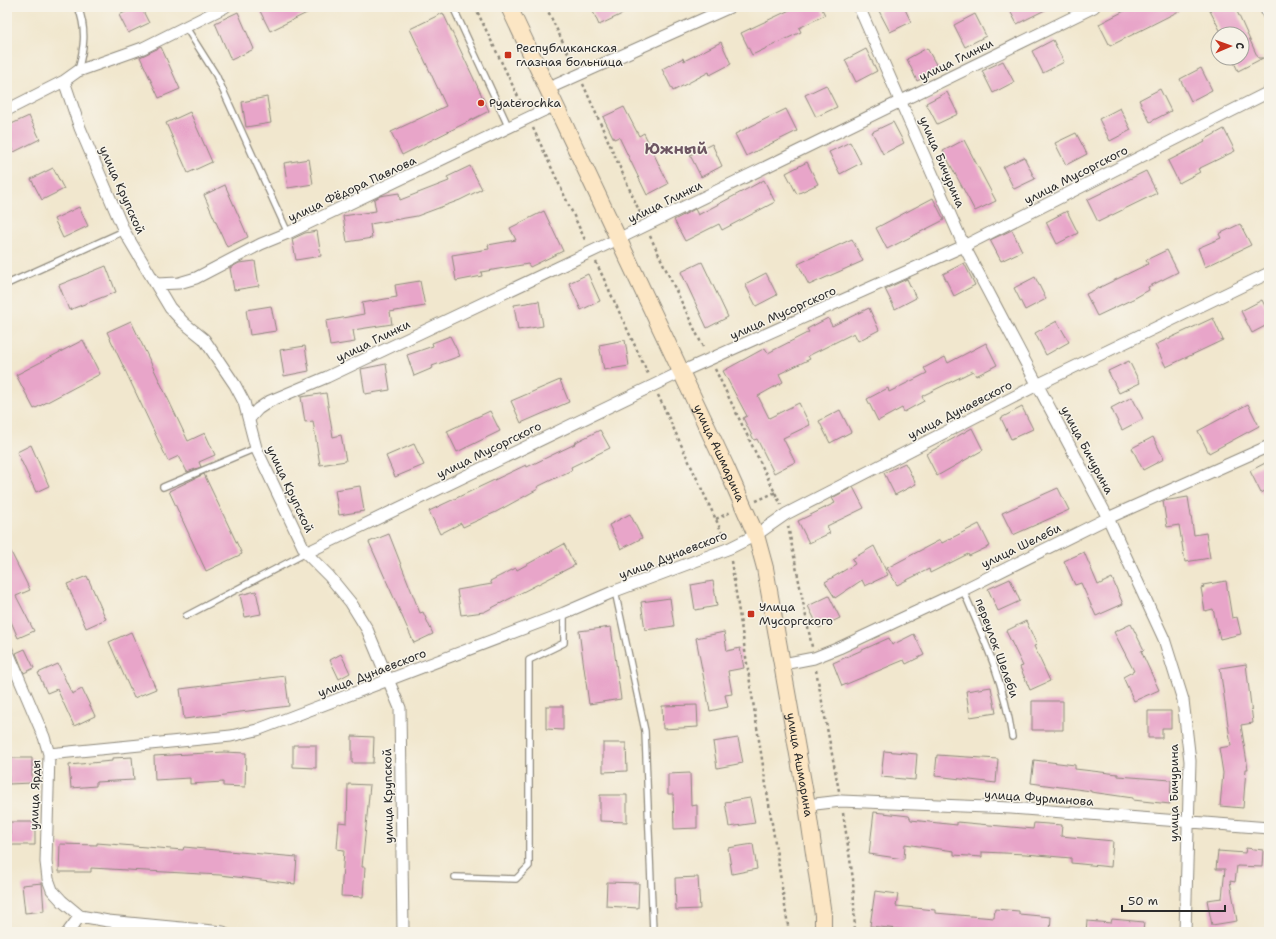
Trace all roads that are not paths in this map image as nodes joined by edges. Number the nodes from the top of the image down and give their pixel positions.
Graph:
1 (78, 7) edge
2 (225, 7) edge
3 (453, 7) edge
4 (509, 7) edge
5 (730, 7) edge
6 (859, 7) edge
7 (1094, 7) edge
8 (1265, 7) edge
9 (1269, 16) edge
10 (185, 26) junction
11 (78, 71) junction
12 (64, 81) junction
13 (548, 89) junction
14 (1269, 92) edge
15 (902, 101) junction
16 (555, 105) junction
17 (7, 110) edge
18 (510, 128) junction
19 (124, 231) junction
20 (288, 233) junction
21 (618, 240) junction
22 (964, 246) junction
23 (1269, 273) edge
24 (7, 284) edge
25 (156, 284) junction
26 (681, 372) junction
27 (1037, 385) junction
28 (249, 419) junction
29 (1269, 446) edge
30 (256, 448) junction
31 (163, 487) dead end
32 (1108, 518) junction
33 (756, 535) junction
34 (306, 553) junction
35 (963, 590) junction
36 (615, 591) junction
37 (564, 613) junction
38 (186, 616) dead end
39 (7, 650) edge
40 (783, 664) junction
41 (389, 681) junction
42 (1012, 737) dead end
43 (49, 754) junction
44 (807, 805) junction
45 (1189, 821) junction
46 (1269, 828) edge
47 (455, 877) dead end
48 (80, 916) junction
49 (68, 932) edge
50 (223, 932) edge
51 (403, 932) edge
52 (653, 932) edge
53 (824, 932) edge
54 (1184, 932) edge

1 - 11 lane
2 - 10 street
3 - 18 lane
4 - 13 street, улица Ашмарина
5 - 13 street
6 - 15 street, улица Бичурина
7 - 15 street, улица Глинки
8 - 9 street
10 - 11 street
10 - 20 lane
11 - 12 street
12 - 17 street
12 - 19 street, улица Крупской
13 - 16 street, улица Ашмарина
14 - 22 street, улица Мусоргского
15 - 21 street, улица Глинки
15 - 22 street, улица Бичурина
16 - 18 street, улица Фёдора Павлова
16 - 21 street, улица Ашмарина
18 - 20 street, улица Фёдора Павлова
19 - 24 lane
19 - 25 street, улица Крупской
20 - 25 street, улица Фёдора Павлова
21 - 26 street, улица Ашмарина
21 - 28 street, улица Глинки
22 - 26 street, улица Мусоргского
22 - 27 street, улица Бичурина
23 - 27 street, улица Дунаевского
25 - 28 street, улица Крупской
26 - 33 street, улица Ашмарина
26 - 34 street, улица Мусоргского
27 - 32 street, улица Бичурина
27 - 33 street, улица Дунаевского
28 - 30 street, улица Крупской
29 - 32 street, улица Шелеби
30 - 31 lane
30 - 34 street, улица Крупской
32 - 35 street, улица Шелеби
32 - 45 street, улица Бичурина
33 - 36 street, улица Дунаевского
33 - 40 street, улица Ашмарина
34 - 38 lane
34 - 41 street, улица Крупской
35 - 40 street, улица Шелеби
35 - 42 lane, переулок Шелеби
36 - 37 street, улица Дунаевского
36 - 52 lane
37 - 41 street, улица Дунаевского
37 - 47 lane
39 - 43 street, улица Ярды
40 - 44 street, улица Ашмарина
41 - 43 street, улица Дунаевского
41 - 51 street, улица Крупской
43 - 48 street, улица Ярды
44 - 45 street, улица Фурманова
44 - 53 street, улица Ашмарина
45 - 46 street, улица Фурманова
45 - 54 street, улица Бичурина
48 - 49 street
48 - 50 street

